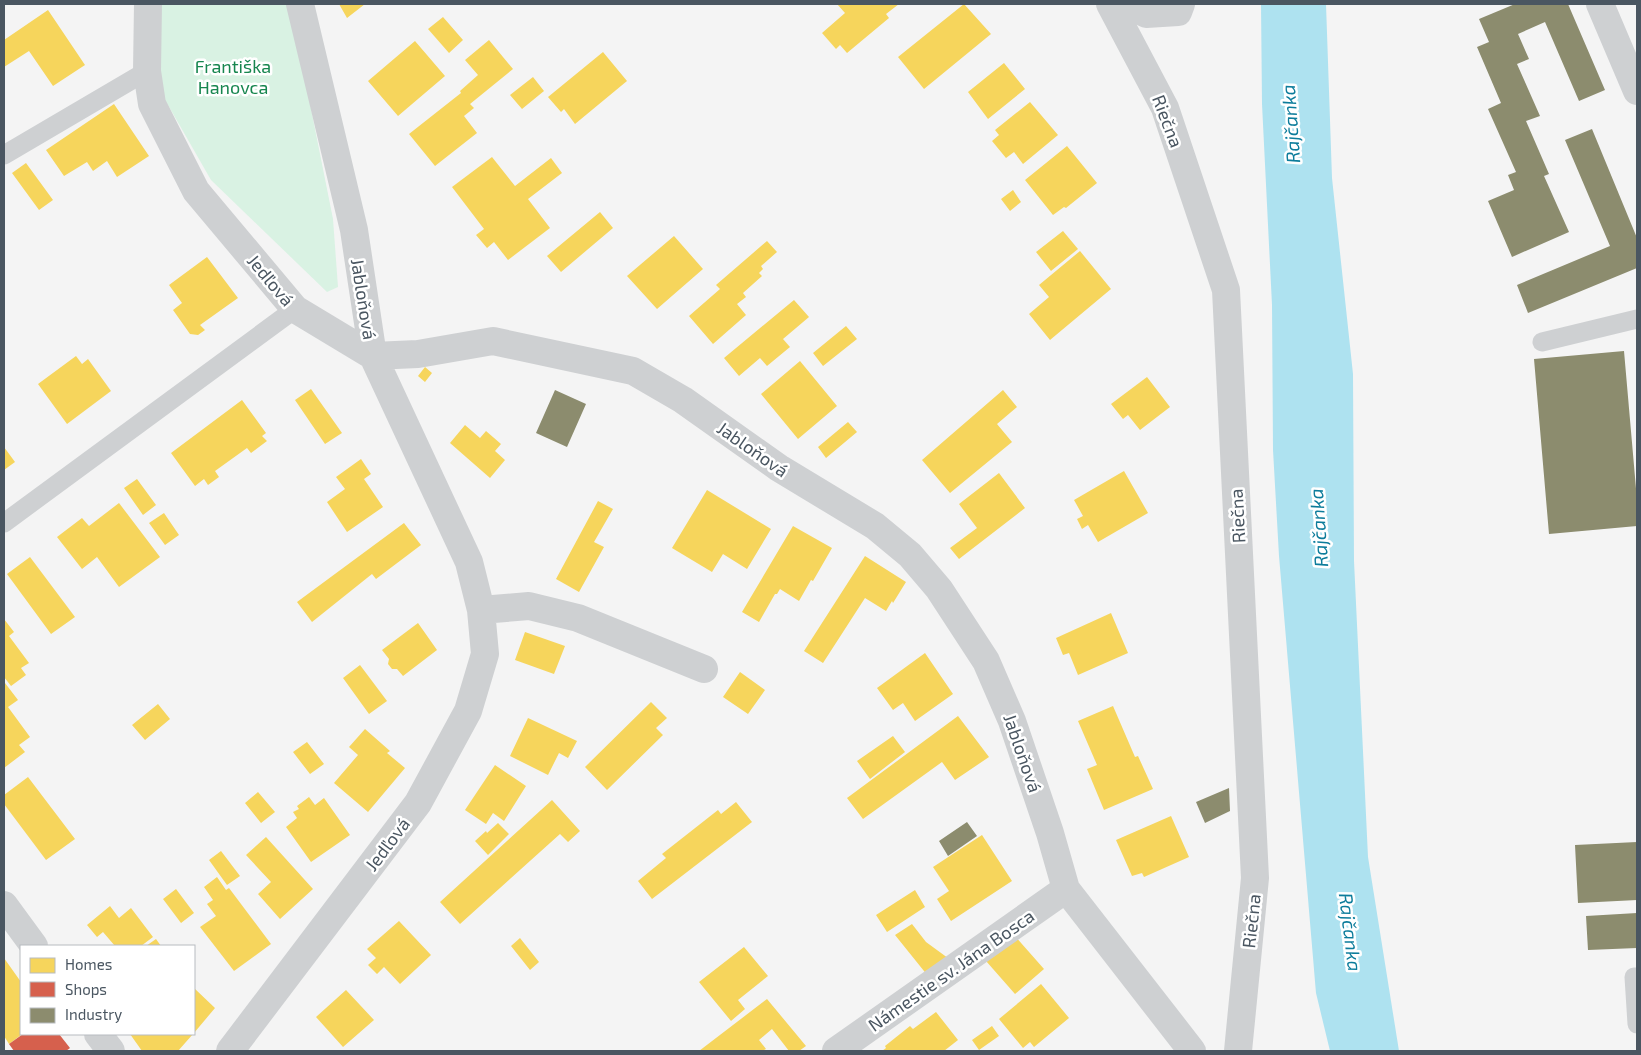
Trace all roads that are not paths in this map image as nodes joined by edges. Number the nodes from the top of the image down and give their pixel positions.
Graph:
1 (148, 4) edge
2 (300, 4) edge
3 (1110, 4) edge
4 (1130, 4) edge
5 (1182, 4) edge
6 (1600, 4) edge
7 (147, 71) junction
8 (1637, 91) edge
9 (4, 156) edge
10 (295, 309) junction
11 (1637, 319) edge
12 (1542, 342) dead end
13 (373, 356) junction
14 (4, 523) edge
15 (481, 610) junction
16 (704, 669) dead end
17 (1066, 889) junction
18 (4, 905) edge
19 (33, 945) edge
20 (1637, 977) edge
21 (1637, 1024) edge
22 (99, 1035) edge
23 (111, 1051) edge
24 (230, 1051) edge
25 (836, 1051) edge
26 (1192, 1051) edge
27 (1238, 1051) edge

1 - 7 street, Jedľová
2 - 13 street, Jabloňová
3 - 27 street, Riečna
4 - 5 street
6 - 8 street
7 - 9 lane
7 - 10 street, Jedľová
10 - 13 street, Jedľová
10 - 14 lane
11 - 12 lane
13 - 15 street, Jedľová
13 - 17 street, Jabloňová
15 - 16 street
15 - 24 street, Jedľová
17 - 25 street, Námestie sv. Jána Bosca
17 - 26 street, Jabloňová
18 - 19 street
20 - 21 lane
22 - 23 street

